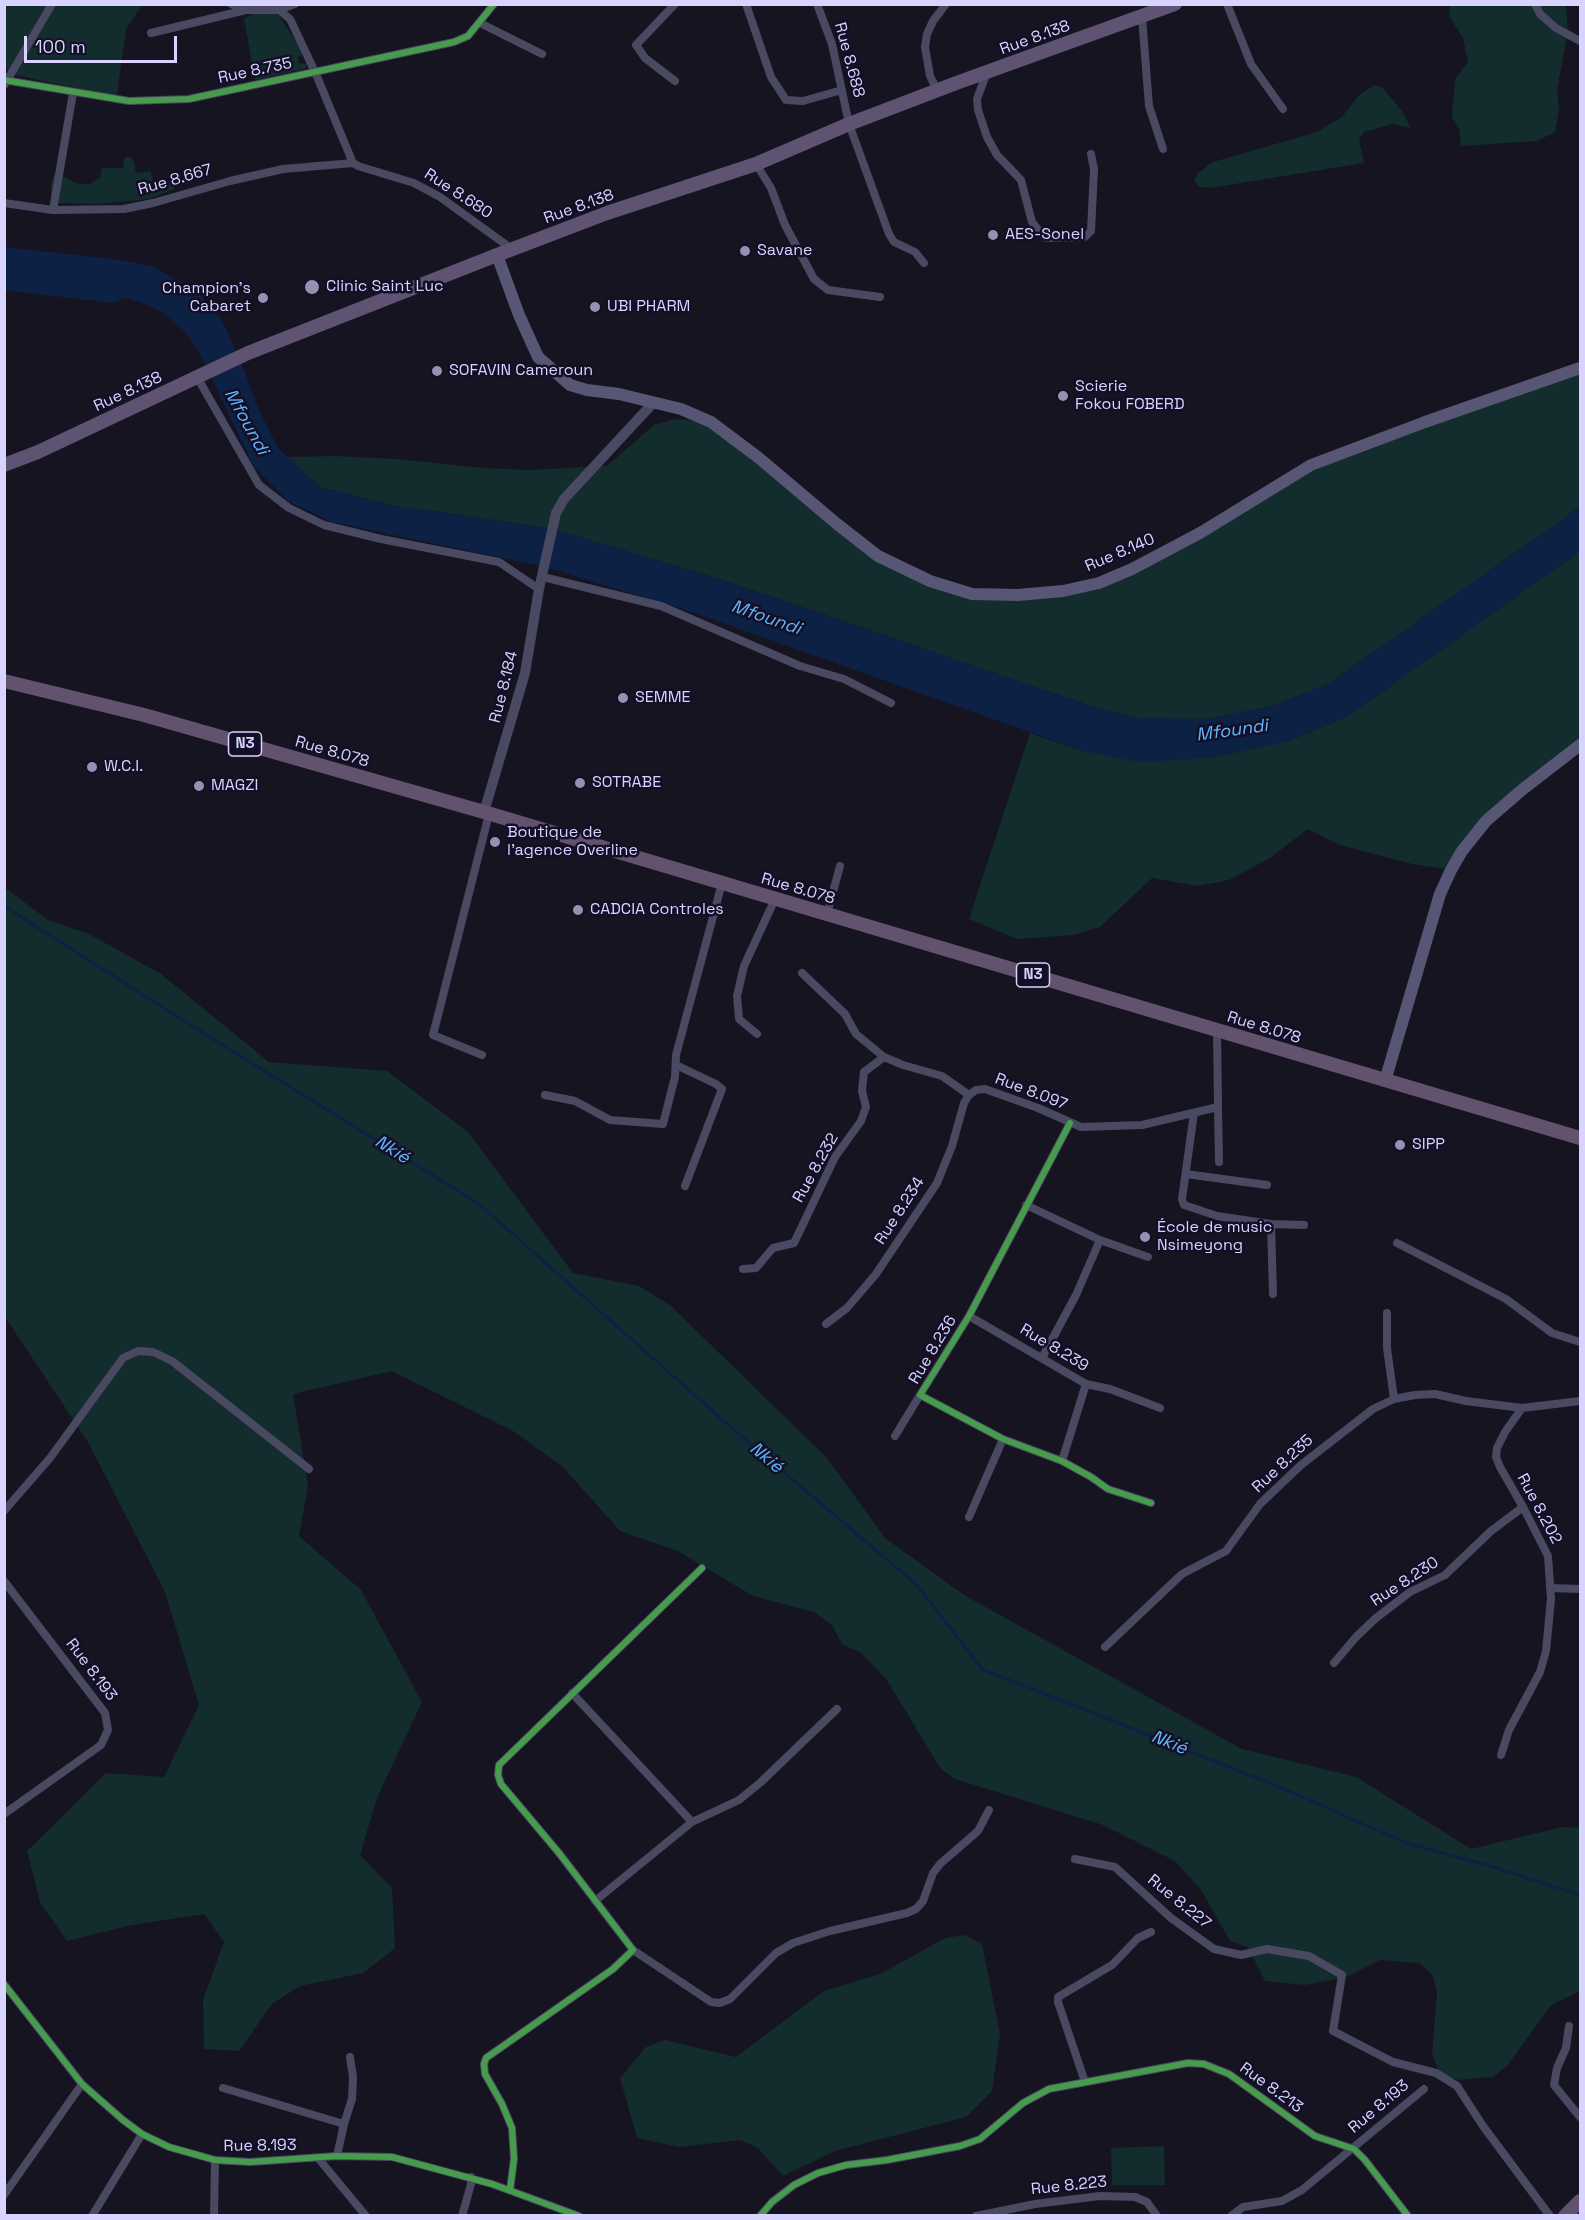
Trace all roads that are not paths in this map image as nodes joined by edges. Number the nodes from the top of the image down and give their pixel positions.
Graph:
1 (52, 4) edge
2 (231, 4) edge
3 (295, 4) edge
4 (494, 4) edge
5 (675, 4) edge
6 (746, 4) edge
7 (817, 4) edge
8 (946, 4) edge
9 (1175, 4) edge
10 (1227, 4) edge
11 (1535, 4) edge
12 (247, 10) junction
13 (279, 10) junction
14 (1142, 17) junction
15 (480, 23) junction
16 (151, 33) dead end
17 (1581, 41) edge
18 (542, 54) dead end
19 (315, 72) junction
20 (987, 72) junction
21 (675, 81) dead end
22 (5, 82) edge
23 (842, 90) junction
24 (937, 90) junction
25 (73, 93) junction
26 (1283, 109) dead end
27 (849, 124) junction
28 (1163, 149) dead end
29 (1091, 154) dead end
30 (353, 163) junction
31 (756, 164) junction
32 (4, 203) edge
33 (53, 210) junction
34 (512, 249) junction
35 (497, 255) junction
36 (924, 263) dead end
37 (880, 297) dead end
38 (1581, 368) edge
39 (200, 376) junction
40 (654, 402) junction
41 (4, 465) edge
42 (544, 572) junction
43 (539, 589) junction
44 (4, 681) edge
45 (891, 703) dead end
46 (1581, 745) edge
47 (487, 813) junction
48 (840, 866) dead end
49 (722, 883) junction
50 (775, 899) junction
51 (826, 914) junction
52 (802, 973) dead end
53 (1217, 1031) junction
54 (757, 1034) dead end
55 (482, 1055) dead end
56 (884, 1057) junction
57 (676, 1065) junction
58 (1385, 1081) junction
59 (545, 1095) dead end
60 (969, 1095) junction
61 (1218, 1107) junction
62 (1194, 1113) junction
63 (1070, 1123) junction
64 (1581, 1138) edge
65 (1219, 1162) dead end
66 (1186, 1174) junction
67 (1267, 1185) dead end
68 (685, 1186) dead end
69 (1026, 1205) junction
70 (1271, 1224) junction
71 (1304, 1225) dead end
72 (1100, 1240) junction
73 (1397, 1243) dead end
74 (1148, 1257) dead end
75 (742, 1269) dead end
76 (1274, 1294) dead end
77 (1387, 1313) dead end
78 (969, 1316) junction
79 (826, 1324) dead end
80 (1581, 1342) edge
81 (1042, 1358) junction
82 (1086, 1384) junction
83 (920, 1395) junction
84 (1394, 1399) junction
85 (1581, 1401) edge
86 (1160, 1408) dead end
87 (1522, 1408) junction
88 (896, 1436) dead end
89 (1004, 1439) junction
90 (1062, 1461) junction
91 (309, 1469) dead end
92 (1151, 1503) dead end
93 (1523, 1507) junction
94 (4, 1511) edge
95 (969, 1517) dead end
96 (702, 1568) dead end
97 (4, 1581) edge
98 (1550, 1588) junction
99 (1581, 1589) edge
100 (1105, 1647) dead end
101 (1334, 1663) dead end
102 (572, 1693) junction
103 (837, 1709) dead end
104 (1501, 1755) dead end
105 (989, 1810) dead end
106 (4, 1814) edge
107 (692, 1822) junction
108 (1075, 1859) dead end
109 (595, 1901) junction
110 (1151, 1932) dead end
111 (633, 1950) junction
112 (4, 1984) edge
113 (1569, 2026) dead end
114 (350, 2057) dead end
115 (1085, 2082) junction
116 (82, 2084) junction
117 (224, 2088) dead end
118 (1424, 2089) dead end
119 (1581, 2117) edge
120 (344, 2124) junction
121 (142, 2134) junction
122 (1354, 2149) junction
123 (337, 2156) junction
124 (318, 2158) junction
125 (214, 2160) junction
126 (471, 2177) junction
127 (8, 2181) edge
128 (510, 2190) junction
129 (4, 2195) edge
130 (1581, 2201) edge
131 (92, 2216) edge
132 (214, 2216) edge
133 (366, 2216) edge
134 (462, 2216) edge
135 (579, 2216) edge
136 (760, 2216) edge
137 (976, 2216) edge
138 (1157, 2216) edge
139 (1231, 2216) edge
140 (1408, 2216) edge
141 (1550, 2216) edge
142 (1565, 2216) edge

1 - 22 street
2 - 12 street
3 - 13 street
4 - 15 street, Rue 8.735
5 - 21 street
6 - 23 street
7 - 23 street, Rue 8.688
8 - 24 street
9 - 14 main road, Rue 8.138
10 - 26 street
11 - 17 street
12 - 13 street
12 - 16 street
13 - 19 street
14 - 20 main road, Rue 8.138
14 - 28 street
15 - 18 street
15 - 19 street, Rue 8.735
19 - 25 street, Rue 8.735
19 - 30 street
20 - 24 main road, Rue 8.138
20 - 29 street
22 - 25 street, Rue 8.735
23 - 27 street, Rue 8.688
24 - 27 main road, Rue 8.138
25 - 33 street
27 - 31 main road, Rue 8.138
27 - 36 street, Rue 8.688
30 - 33 street, Rue 8.667
30 - 34 street, Rue 8.680
31 - 34 main road, Rue 8.138
31 - 37 street
32 - 33 street, Rue 8.667
34 - 35 main road, Rue 8.138
35 - 39 main road, Rue 8.138
35 - 40 main road, Rue 8.140
38 - 40 main road, Rue 8.140
39 - 41 main road, Rue 8.138
39 - 43 street
40 - 42 street, Rue 8.184
42 - 43 street, Rue 8.184
42 - 45 street
43 - 47 street, Rue 8.184
44 - 47 highway, Rue 8.078 / N3
46 - 58 main road
47 - 49 highway, Rue 8.078 / N3
47 - 55 street
48 - 51 street
49 - 50 highway, Rue 8.078 / N3
49 - 57 street
50 - 51 highway, Rue 8.078 / N3
50 - 54 street
51 - 53 highway, Rue 8.078 / N3
52 - 56 street, Rue 8.097
53 - 58 highway, Rue 8.078 / N3
53 - 61 street
56 - 60 street, Rue 8.097
56 - 75 street, Rue 8.232
57 - 59 street
57 - 68 street
58 - 64 highway, Rue 8.078 / N3
60 - 63 street, Rue 8.097
60 - 79 street, Rue 8.234
61 - 62 street, Rue 8.097
61 - 65 street
62 - 63 street, Rue 8.097
62 - 66 street
63 - 69 street, Rue 8.236
66 - 67 street
66 - 70 street
69 - 72 street
69 - 78 street, Rue 8.236
70 - 71 street
70 - 76 street
72 - 74 street
72 - 81 street
73 - 80 street
77 - 84 street
78 - 81 street, Rue 8.239
78 - 83 street, Rue 8.236
81 - 82 street, Rue 8.239
82 - 86 street
82 - 90 street, Rue 8.239
83 - 88 street
83 - 89 street, Rue 8.236
84 - 87 street, Rue 8.235
84 - 100 street, Rue 8.235
85 - 87 street
87 - 93 street, Rue 8.202
89 - 90 street, Rue 8.236
89 - 95 street
90 - 92 street, Rue 8.236
91 - 94 street
93 - 98 street, Rue 8.202
93 - 101 street, Rue 8.230
96 - 102 street
97 - 106 street, Rue 8.193
98 - 99 street
98 - 104 street, Rue 8.202
102 - 107 street
102 - 109 street
103 - 107 street
105 - 111 street
107 - 109 street
108 - 141 street, Rue 8.227
109 - 111 street
110 - 115 street
111 - 128 street
112 - 116 street, Rue 8.193
113 - 119 street
114 - 120 street
115 - 122 street, Rue 8.213
115 - 136 street, Rue 8.213
116 - 121 street, Rue 8.193
116 - 127 street
117 - 120 street
118 - 122 street, Rue 8.193
120 - 123 street
121 - 125 street, Rue 8.193
121 - 131 street
122 - 139 street, Rue 8.193
122 - 140 street
123 - 124 street, Rue 8.193
123 - 126 street, Rue 8.193
124 - 125 street, Rue 8.193
124 - 133 street
125 - 132 street
126 - 128 street, Rue 8.193
126 - 134 street
127 - 129 street
128 - 135 street, Rue 8.193
130 - 142 highway
137 - 138 street, Rue 8.223

